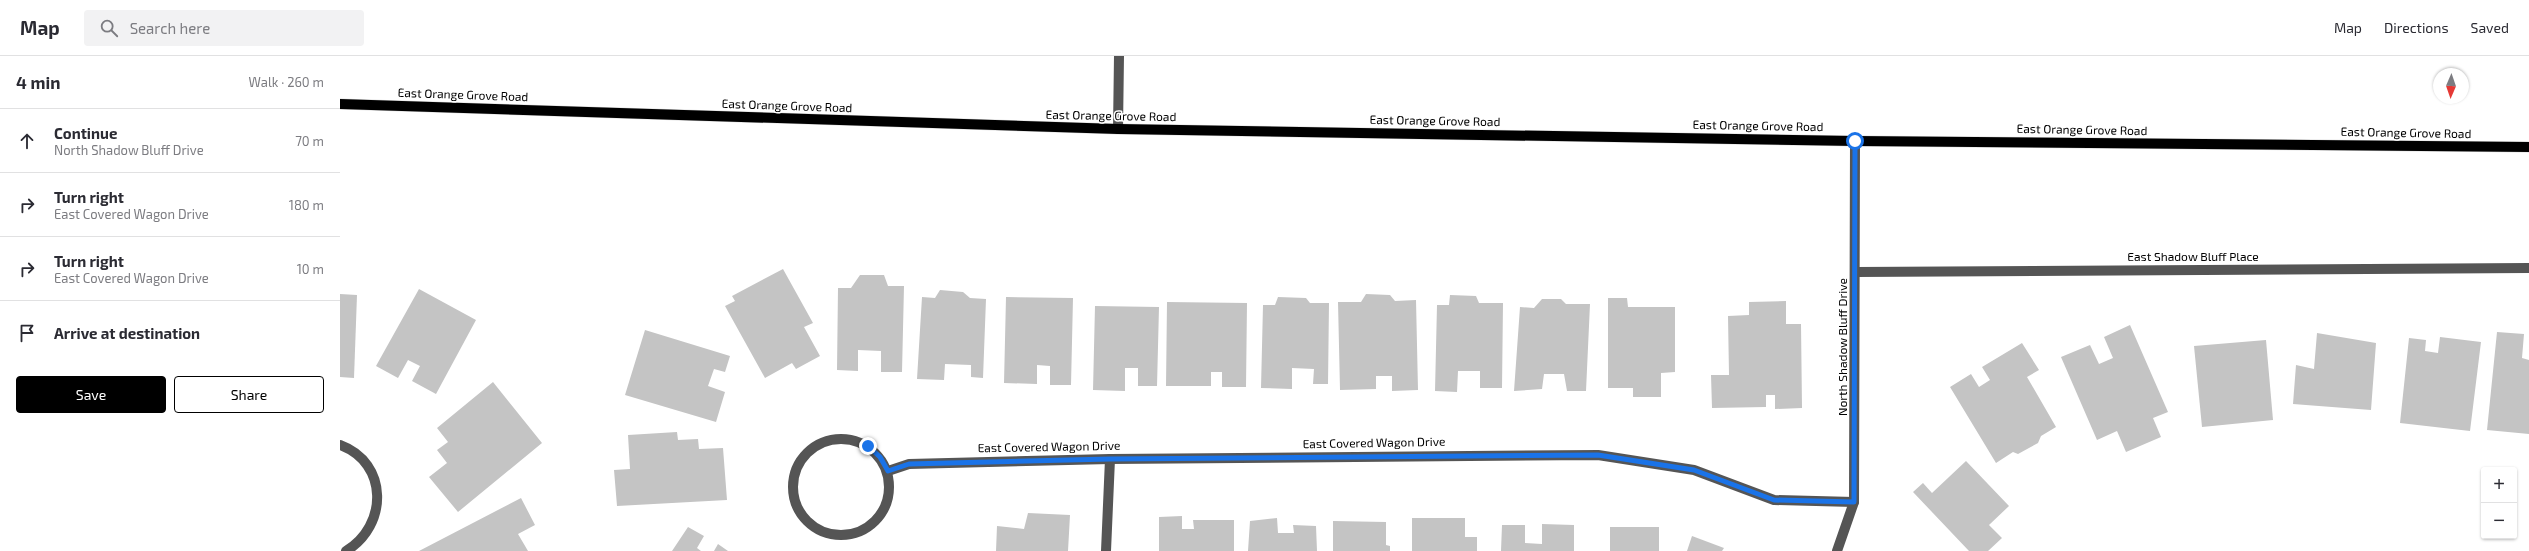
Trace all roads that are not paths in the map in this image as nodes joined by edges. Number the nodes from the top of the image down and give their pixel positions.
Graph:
1 (1119, 56) edge
2 (340, 104) edge
3 (1118, 129) junction
4 (1855, 141) junction
5 (2529, 147) edge
6 (2529, 268) edge
7 (1856, 272) junction
8 (340, 445) edge
9 (1110, 459) junction
10 (888, 471) junction
11 (1854, 502) junction
12 (346, 551) edge
13 (1106, 551) edge
14 (1837, 551) edge

1 - 3 street
2 - 3 main road, East Orange Grove Road
3 - 4 main road, East Orange Grove Road
4 - 5 main road, East Orange Grove Road
4 - 7 street, North Shadow Bluff Drive
6 - 7 street, East Shadow Bluff Place
7 - 11 street, North Shadow Bluff Drive
8 - 12 street
9 - 10 street, East Covered Wagon Drive
9 - 11 street, East Covered Wagon Drive
9 - 13 street
10 - 10 street
11 - 14 street, North Shadow Bluff Drive

